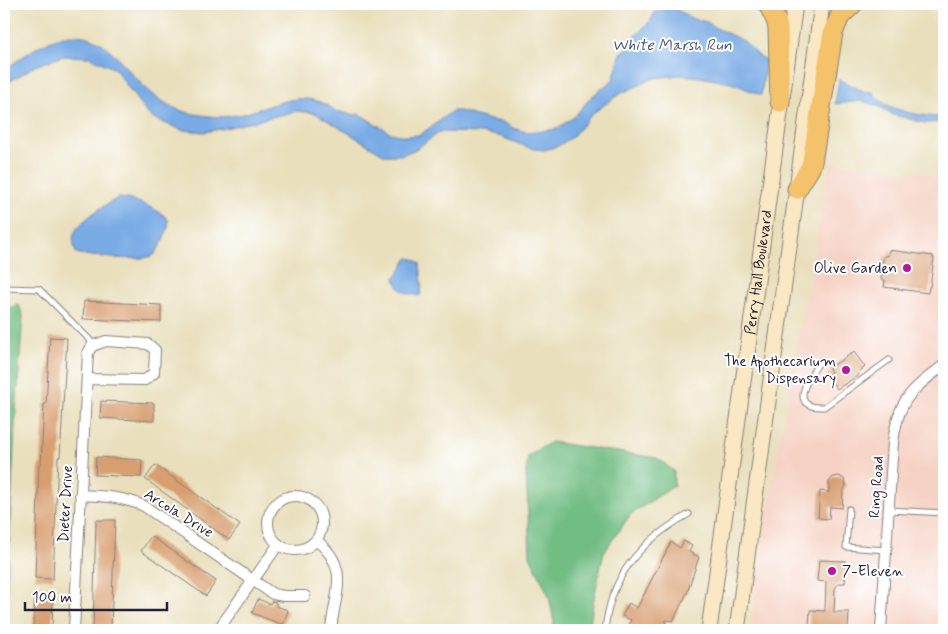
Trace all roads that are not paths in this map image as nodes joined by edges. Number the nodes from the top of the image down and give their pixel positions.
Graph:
1 (768, 4) edge
2 (794, 4) edge
3 (822, 4) edge
4 (853, 4) edge
5 (780, 102) junction
6 (797, 189) junction
7 (4, 288) edge
8 (92, 346) junction
9 (889, 360) dead end
10 (820, 361) dead end
11 (944, 365) edge
12 (87, 379) junction
13 (80, 495) junction
14 (849, 509) dead end
15 (889, 510) junction
16 (944, 513) edge
17 (689, 514) dead end
18 (316, 540) junction
19 (278, 544) junction
20 (887, 550) junction
21 (253, 580) junction
22 (305, 596) dead end
23 (74, 630) edge
24 (218, 630) edge
25 (331, 630) edge
26 (605, 630) edge
27 (709, 630) edge
28 (737, 630) edge
29 (881, 630) edge

1 - 5 highway
2 - 5 main road, Perry Hall Boulevard
3 - 6 main road, Perry Hall Boulevard
4 - 6 highway
5 - 27 main road, Perry Hall Boulevard
6 - 28 main road, Perry Hall Boulevard
7 - 8 lane
8 - 12 street, Dieter Drive
8 - 12 street
9 - 10 lane
11 - 15 street, Ring Road
12 - 13 street, Dieter Drive
13 - 21 street, Arcola Drive
13 - 23 street, Dieter Drive
14 - 20 lane
15 - 16 lane
15 - 20 street, Ring Road
17 - 26 lane
18 - 19 street
18 - 19 street
18 - 25 street
19 - 21 street
20 - 29 street, Ring Road
21 - 22 street, Arcola Drive
21 - 24 street

